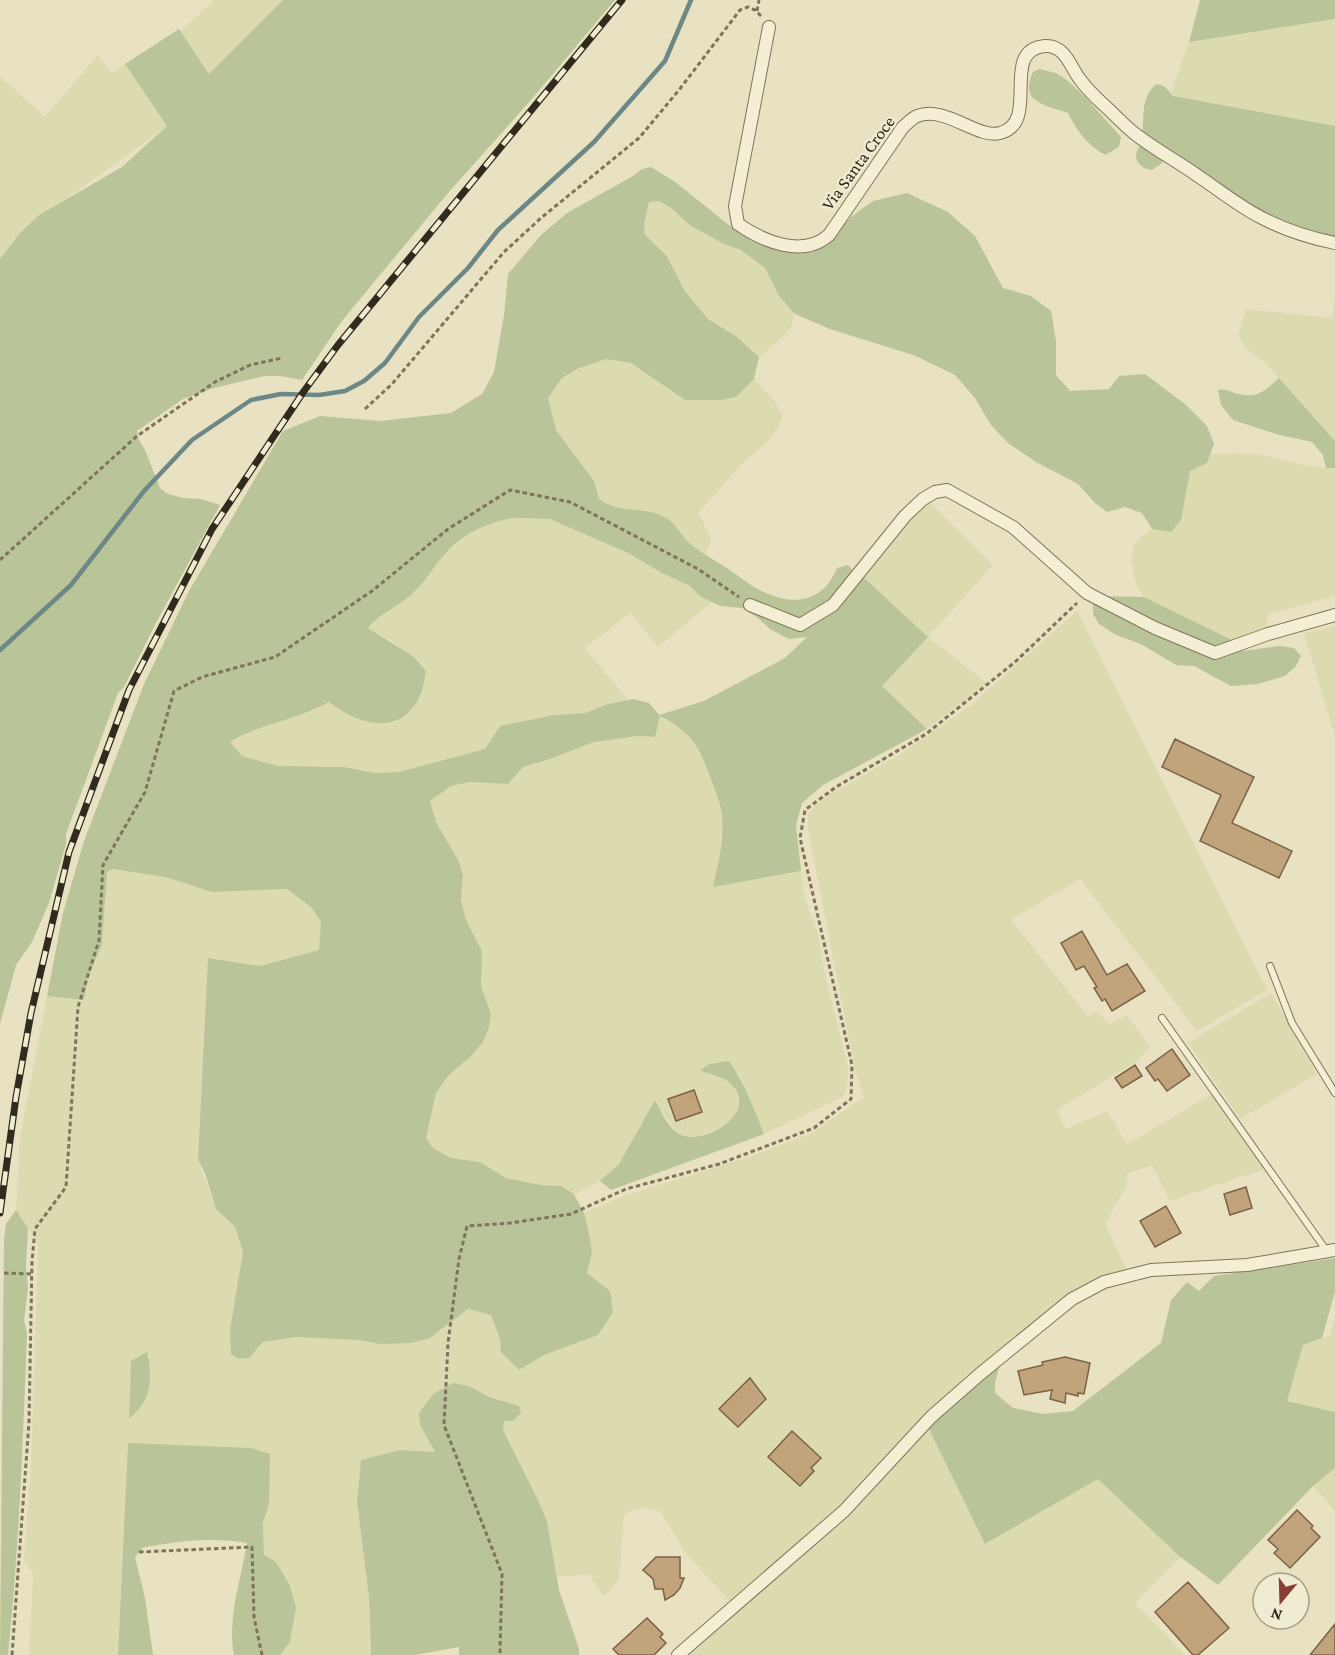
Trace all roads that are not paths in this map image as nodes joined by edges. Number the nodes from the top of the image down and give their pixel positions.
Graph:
1 (769, 27) road end
2 (1335, 243) edge
3 (750, 605) road end
4 (1335, 615) edge
5 (1270, 966) dead end
6 (1162, 1018) dead end
7 (1335, 1093) edge
8 (1331, 1250) edge
9 (678, 1655) edge

1 - 2 street, Via Santa Croce
3 - 4 street
5 - 7 lane
6 - 8 lane
8 - 9 street

